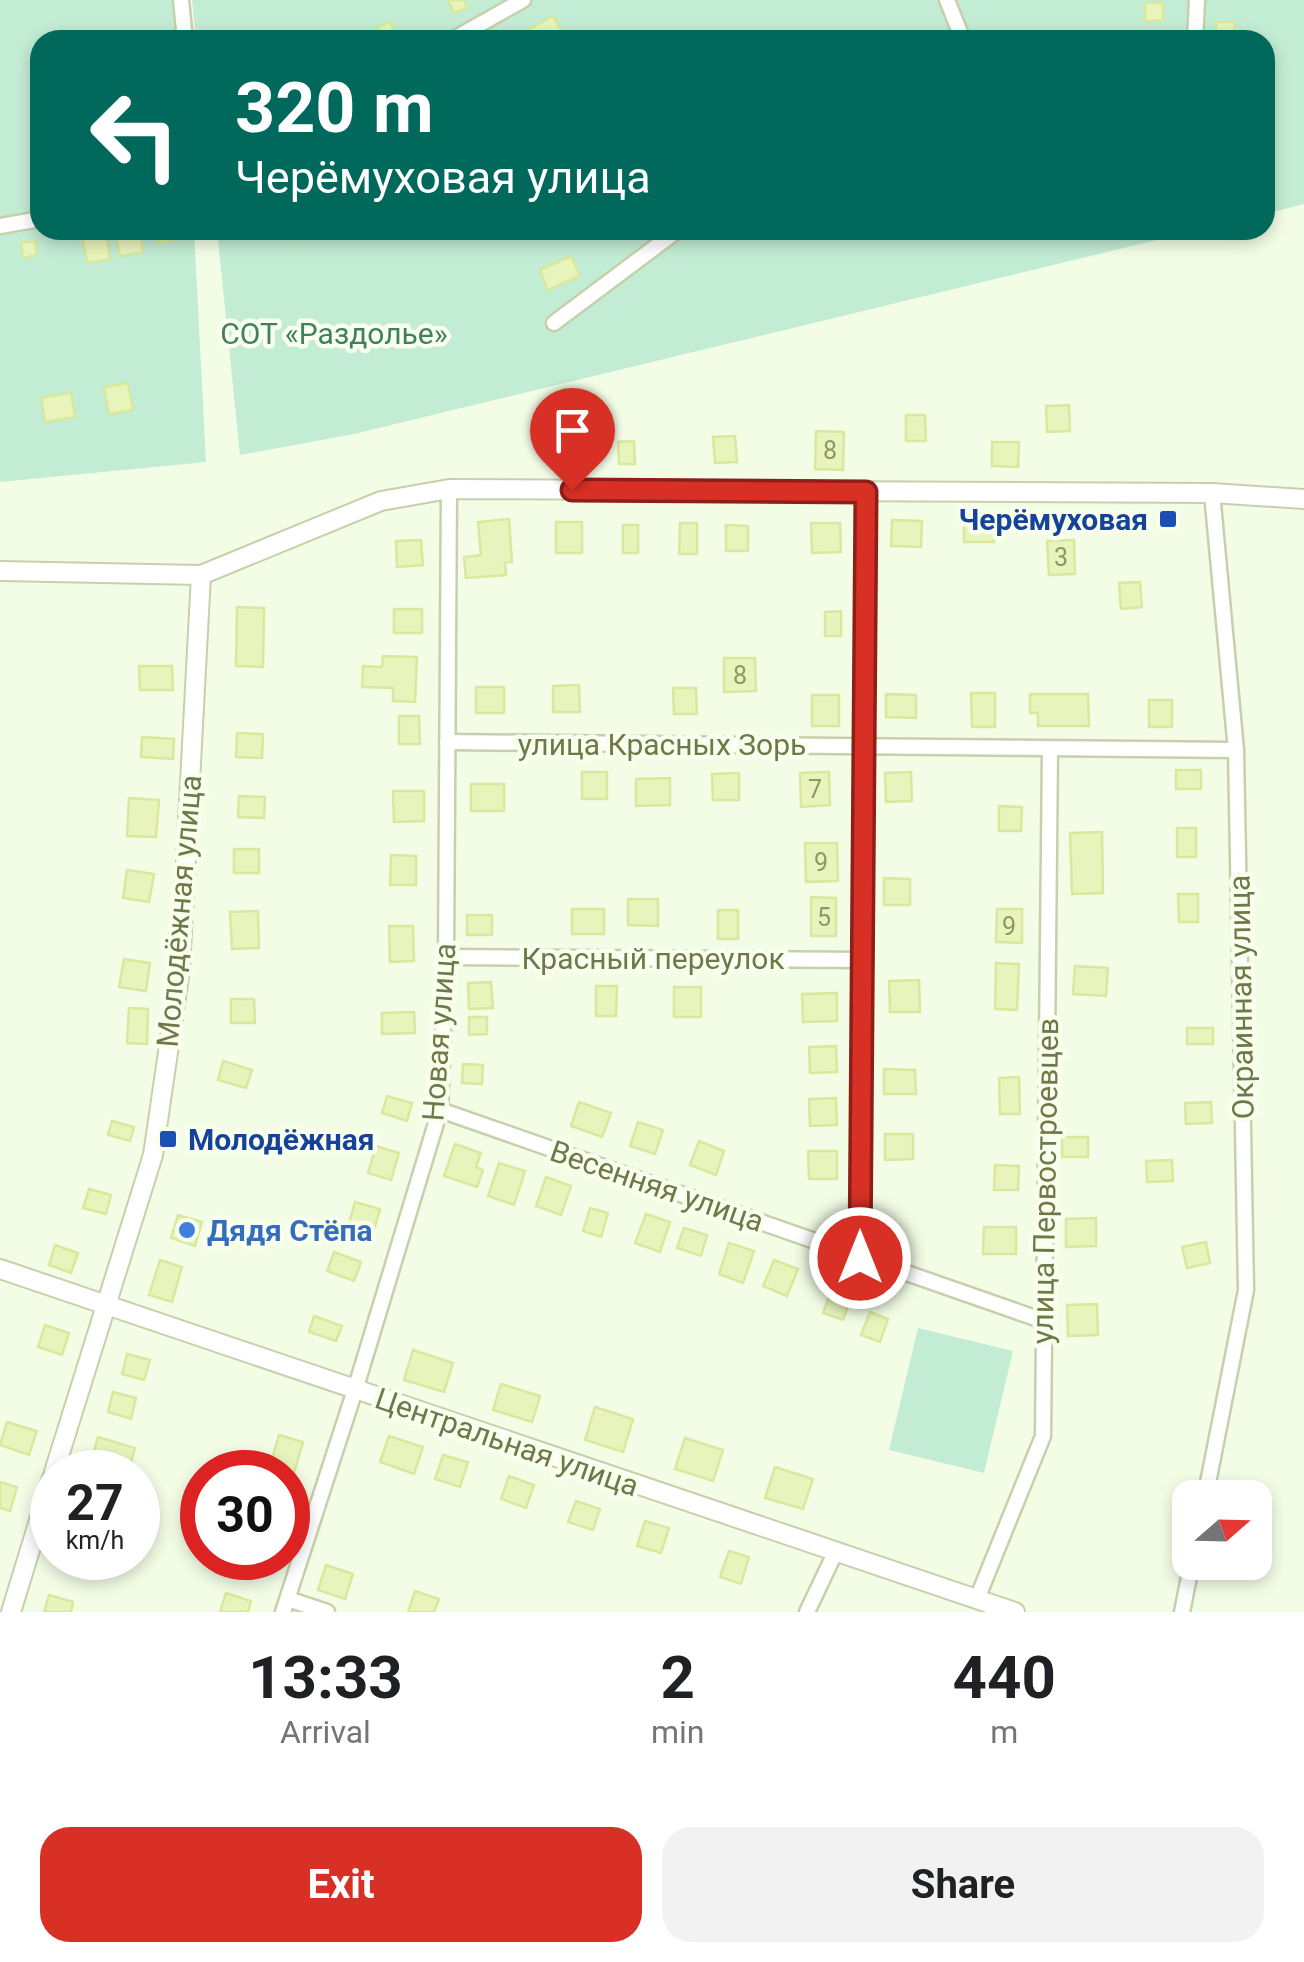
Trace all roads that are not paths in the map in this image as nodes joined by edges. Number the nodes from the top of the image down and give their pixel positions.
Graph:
1 (181, 0) edge
2 (523, 0) edge
3 (947, 0) edge
4 (1197, 0) edge
5 (185, 30) edge
6 (470, 30) edge
7 (959, 30) edge
8 (1196, 30) edge
9 (30, 221) edge
10 (0, 226) edge
11 (665, 240) edge
12 (554, 323) dead end
13 (449, 490) junction
14 (866, 492) junction
15 (1212, 493) junction
16 (1304, 499) edge
17 (0, 571) edge
18 (201, 575) junction
19 (447, 742) junction
20 (862, 745) junction
21 (1050, 750) junction
22 (1236, 750) junction
23 (446, 957) junction
24 (861, 960) junction
25 (440, 1110) junction
26 (860, 1258) junction
27 (0, 1268) edge
28 (106, 1304) junction
29 (1044, 1321) junction
30 (355, 1390) junction
31 (61, 1450) edge
32 (1209, 1480) edge
33 (30, 1550) edge
34 (834, 1552) junction
35 (1188, 1580) edge
36 (977, 1600) junction
37 (286, 1605) edge
38 (11, 1612) edge
39 (327, 1612) edge
40 (807, 1612) edge
41 (1015, 1612) edge
42 (1182, 1612) edge

1 - 5 street
2 - 6 street
3 - 7 street
4 - 8 street
9 - 10 street
11 - 12 street
13 - 14 street
13 - 18 street
13 - 19 street, Новая улица
14 - 15 street
14 - 20 street
15 - 16 street
15 - 22 street, Окраинная улица
17 - 18 street
18 - 28 street, Молодёжная улица
19 - 20 street, улица Красных Зорь
19 - 23 street, Новая улица
20 - 21 street, улица Красных Зорь
20 - 24 street
21 - 22 street, улица Красных Зорь
21 - 29 street, улица Первостроевцев
22 - 32 street, Окраинная улица
23 - 24 street, Красный переулок
23 - 25 street, Новая улица
24 - 26 street
25 - 26 street, Весенняя улица
25 - 30 street, Новая улица
26 - 29 street, Весенняя улица
27 - 28 street, Центральная улица
28 - 30 street, Центральная улица
28 - 31 street, Молодёжная улица
29 - 36 street, улица Первостроевцев
30 - 34 street, Центральная улица
30 - 37 street, Новая улица
33 - 38 street, Молодёжная улица
34 - 36 street, Центральная улица
34 - 40 street
35 - 42 street
36 - 41 street, Центральная улица
37 - 39 street

